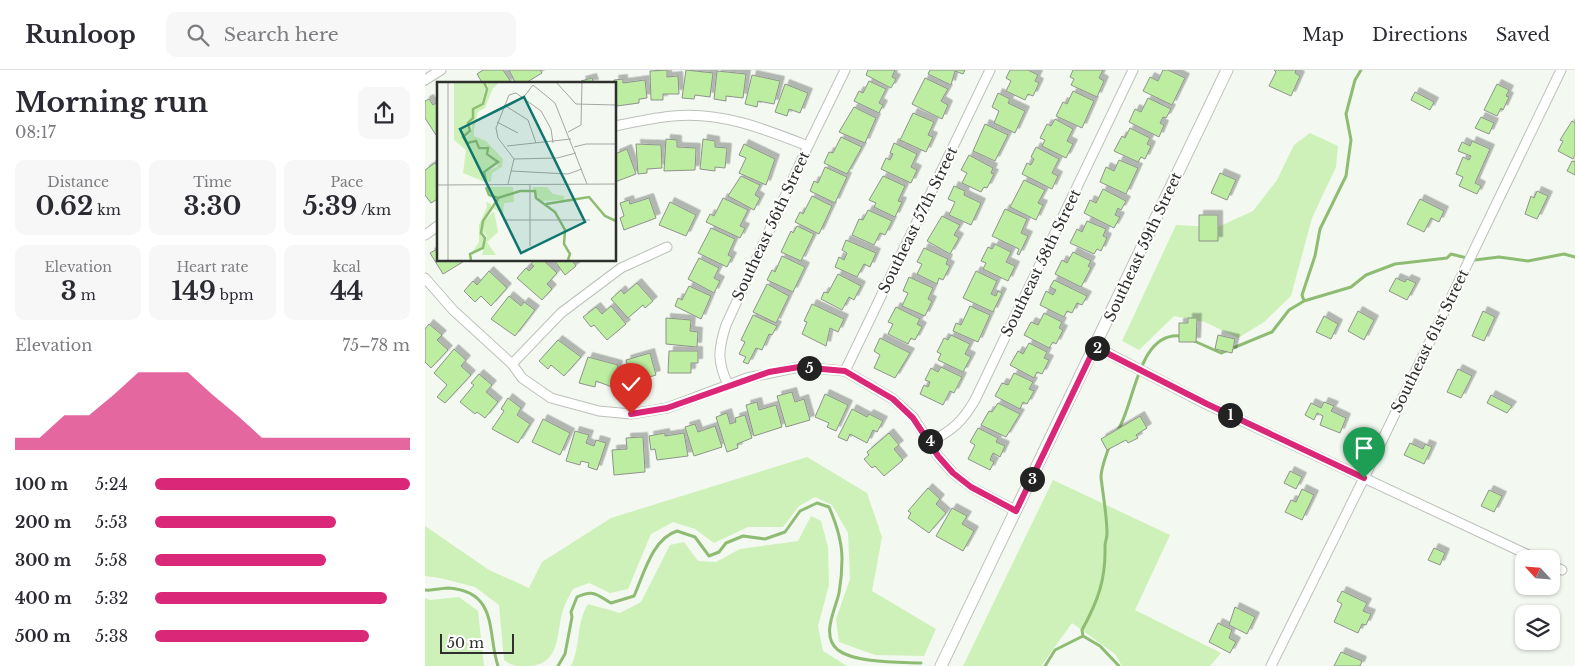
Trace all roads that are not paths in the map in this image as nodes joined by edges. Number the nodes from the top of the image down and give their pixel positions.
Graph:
1 (441, 70) edge
2 (845, 70) edge
3 (990, 70) edge
4 (1133, 70) edge
5 (1227, 70) edge
6 (1561, 70) edge
7 (425, 79) edge
8 (616, 126) edge
9 (808, 146) junction
10 (437, 226) edge
11 (425, 235) edge
12 (667, 247) dead end
13 (425, 278) edge
14 (1095, 347) junction
15 (512, 364) junction
16 (845, 371) junction
17 (728, 385) junction
18 (930, 442) junction
19 (1364, 478) junction
20 (1016, 511) junction
21 (1518, 550) edge
22 (941, 666) edge
23 (1271, 666) edge

1 - 7 street
2 - 9 street, Southeast 56th Street
3 - 16 street, Southeast 57th Street
4 - 18 street, Southeast 58th Street
5 - 14 main road, Southeast 59th Street
6 - 19 street, Southeast 61st Street
8 - 9 street
9 - 17 street, Southeast 56th Street
10 - 11 street
12 - 15 street
13 - 15 street
14 - 19 street
14 - 20 main road, Southeast 59th Street
15 - 17 street
16 - 17 street
16 - 18 street
18 - 20 street
19 - 21 street
19 - 23 street, Southeast 61st Street
20 - 22 main road, Southeast 59th Street

